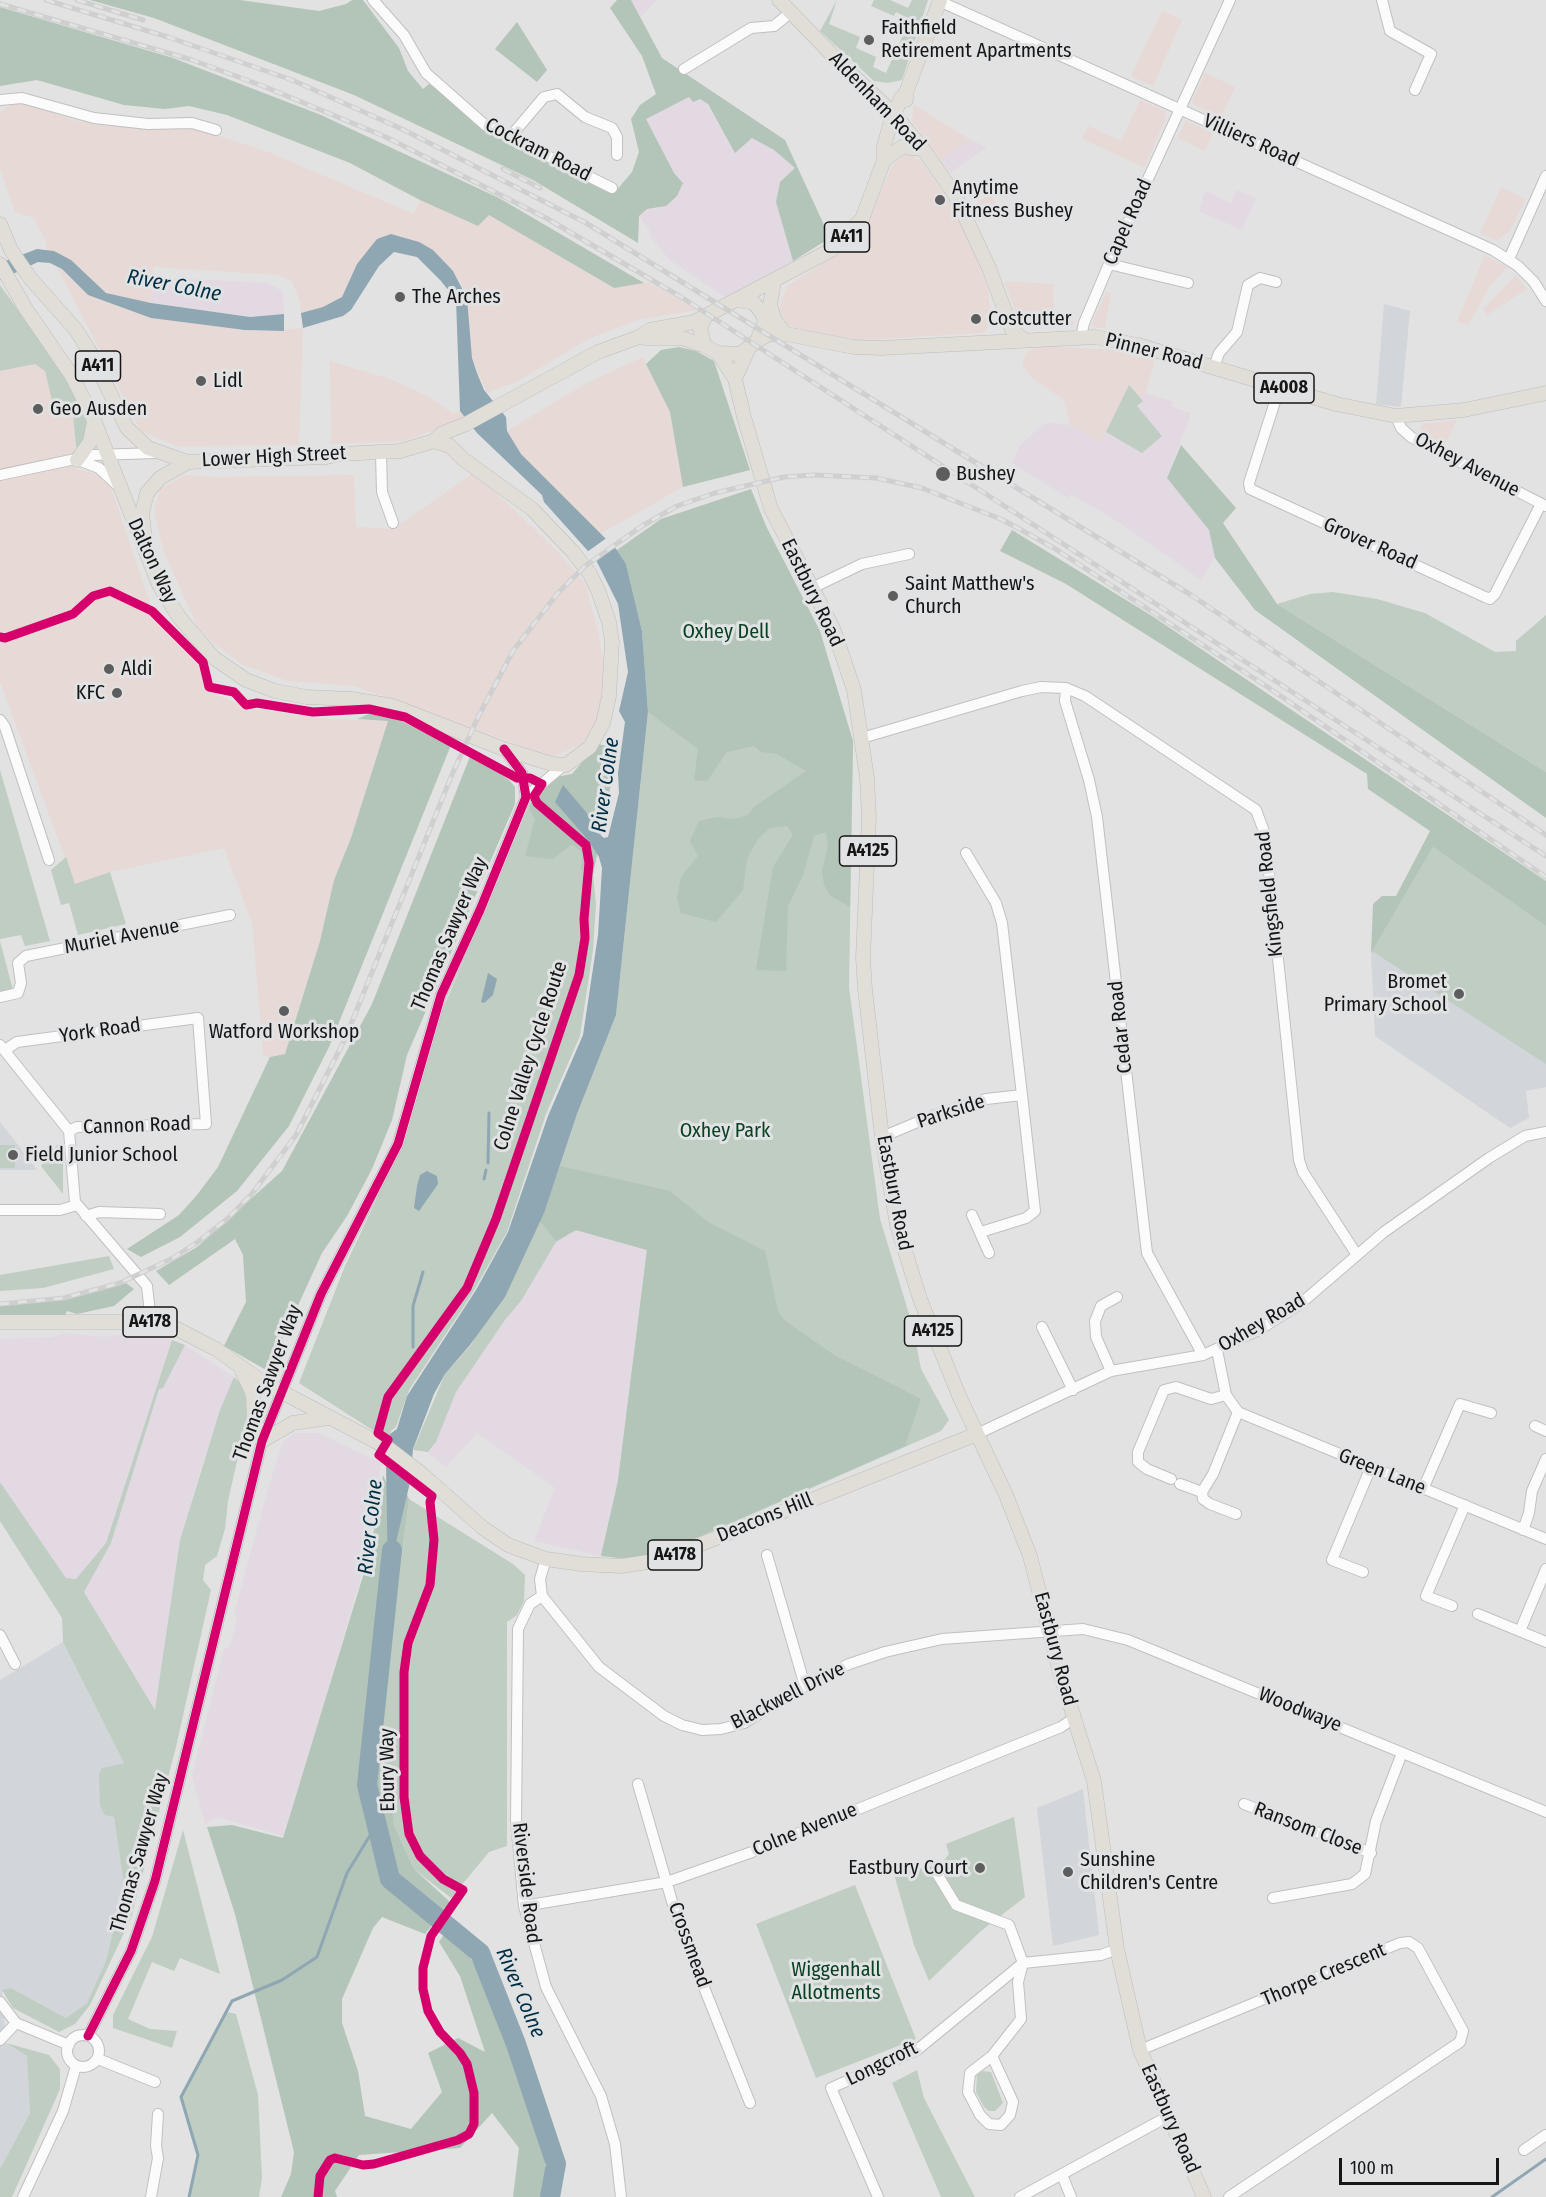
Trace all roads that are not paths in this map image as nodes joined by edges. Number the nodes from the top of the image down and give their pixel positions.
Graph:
1 (373, 0) edge
2 (779, 0) edge
3 (940, 0) edge
4 (1230, 0) edge
5 (1382, 0) edge
6 (790, 13) junction
7 (684, 69) dead end
8 (1415, 90) dead end
9 (0, 100) edge
10 (1179, 109) junction
11 (899, 120) junction
12 (216, 130) dead end
13 (510, 137) junction
14 (923, 149) junction
15 (617, 155) dead end
16 (884, 160) junction
17 (1546, 176) edge
18 (612, 188) dead end
19 (0, 224) edge
20 (1509, 259) junction
21 (0, 264) edge
22 (1109, 264) junction
23 (774, 282) junction
24 (1276, 282) dead end
25 (1188, 283) dead end
26 (738, 300) junction
27 (1546, 301) edge
28 (1004, 313) junction
29 (705, 317) junction
30 (786, 334) junction
31 (639, 337) junction
32 (1081, 337) junction
33 (1024, 340) junction
34 (992, 342) junction
35 (705, 346) junction
36 (752, 346) junction
37 (718, 353) junction
38 (1214, 367) junction
39 (735, 379) junction
40 (1280, 386) junction
41 (1546, 393) edge
42 (1396, 416) junction
43 (94, 420) junction
44 (466, 424) junction
45 (434, 441) junction
46 (456, 452) junction
47 (160, 453) junction
48 (381, 453) junction
49 (108, 455) junction
50 (78, 460) junction
51 (189, 462) junction
52 (0, 476) edge
53 (119, 488) junction
54 (1544, 505) edge
55 (393, 523) dead end
56 (146, 553) junction
57 (909, 554) dead end
58 (814, 587) junction
59 (1066, 688) junction
60 (0, 720) edge
61 (862, 738) junction
62 (504, 749) junction
63 (563, 766) junction
64 (526, 797) junction
65 (966, 853) dead end
66 (49, 860) dead end
67 (230, 915) dead end
68 (0, 997) edge
69 (2, 1047) edge
70 (1022, 1095) junction
71 (206, 1124) joint
72 (69, 1131) junction
73 (1546, 1132) edge
74 (882, 1137) junction
75 (77, 1205) junction
76 (0, 1210) edge
77 (160, 1214) dead end
78 (972, 1215) dead end
79 (86, 1216) junction
80 (981, 1232) junction
81 (989, 1253) dead end
82 (1357, 1255) junction
83 (1117, 1297) dead end
84 (0, 1322) edge
85 (151, 1322) junction
86 (1042, 1327) dead end
87 (1217, 1350) junction
88 (1203, 1355) junction
89 (241, 1370) junction
90 (1111, 1371) junction
91 (1073, 1390) junction
92 (281, 1392) junction
93 (1226, 1395) junction
94 (1238, 1412) junction
95 (1491, 1413) dead end
96 (328, 1418) junction
97 (1535, 1425) dead end
98 (1546, 1431) edge
99 (976, 1434) junction
100 (262, 1441) junction
101 (1546, 1459) edge
102 (1371, 1467) junction
103 (1423, 1489) junction
104 (1202, 1492) junction
105 (1465, 1505) junction
106 (1236, 1514) dead end
107 (1523, 1530) junction
108 (1546, 1539) edge
109 (767, 1555) dead end
110 (546, 1560) junction
111 (1546, 1569) edge
112 (1363, 1572) dead end
113 (542, 1596) junction
114 (1452, 1606) dead end
115 (1478, 1614) dead end
116 (1049, 1630) junction
117 (1520, 1631) junction
118 (0, 1635) edge
119 (1546, 1642) edge
120 (15, 1664) dead end
121 (805, 1686) junction
122 (1074, 1718) junction
123 (1402, 1753) junction
124 (638, 1784) dead end
125 (1244, 1804) dead end
126 (1546, 1812) edge
127 (1371, 1853) junction
128 (936, 1872) dead end
129 (667, 1882) junction
130 (1273, 1898) dead end
131 (524, 1906) junction
132 (1117, 1949) junction
133 (1023, 1963) junction
134 (0, 2002) edge
135 (16, 2023) junction
136 (88, 2036) junction
137 (0, 2040) edge
138 (69, 2045) junction
139 (1140, 2050) junction
140 (992, 2056) junction
141 (98, 2059) junction
142 (76, 2066) junction
143 (154, 2082) dead end
144 (750, 2103) dead end
145 (158, 2114) dead end
146 (1167, 2117) junction
147 (1546, 2136) edge
148 (1524, 2150) dead end
149 (1062, 2175) junction
150 (23, 2197) edge
151 (151, 2197) edge
152 (621, 2197) edge
153 (878, 2197) edge
154 (1020, 2197) edge
155 (1071, 2197) edge
156 (1204, 2197) edge
157 (1229, 2197) edge

1 - 13 street, Cockram Road
2 - 6 main road, Aldenham Road
3 - 10 street, Villiers Road
3 - 11 main road, A411
4 - 10 street, Capel Road
5 - 8 street
6 - 7 street
6 - 11 main road, Aldenham Road
9 - 12 street
10 - 20 street, Villiers Road
10 - 22 street, Capel Road
11 - 14 main road, Aldenham Road
11 - 16 main road, A411
13 - 15 street
13 - 18 street, Cockram Road
14 - 16 main road
14 - 28 main road, Aldenham Road
16 - 23 main road, A411
17 - 20 street
19 - 47 main road, A411
20 - 27 street, Villiers Road
21 - 43 main road, A411
22 - 25 street
22 - 32 street, Capel Road
23 - 26 main road, A411
23 - 30 main road
24 - 38 street
26 - 29 main road
26 - 36 main road
28 - 33 main road, Aldenham Road
28 - 34 main road
29 - 31 main road, Lower High Street / A411
29 - 35 main road
30 - 34 main road, Pinner Road / A4008
30 - 36 main road, Pinner Road / A4008
31 - 35 main road, Lower High Street / A411
31 - 44 main road, Lower High Street / A411
32 - 33 main road, Pinner Road / A4008
32 - 38 main road, Pinner Road / A4008
33 - 34 main road, Pinner Road / A4008
35 - 37 main road
36 - 37 main road
36 - 39 main road
37 - 39 main road, Eastbury Road / A4125
38 - 40 main road, Pinner Road / A4008
39 - 58 main road, Eastbury Road / A4125
40 - 42 main road, Pinner Road / A4008
40 - 54 street, Grover Road
41 - 42 main road, Pinner Road / A4008
42 - 54 street, Oxhey Avenue
43 - 49 main road, A411
43 - 50 main road
44 - 45 main road, Lower High Street / A411
44 - 46 main road
45 - 46 main road
45 - 48 main road, Lower High Street / A411
46 - 63 main road
47 - 49 street, Lower High Street
47 - 51 main road, Lower High Street / A411
48 - 51 main road, Lower High Street / A411
48 - 55 street
49 - 50 street, Lower High Street
49 - 53 main road, Dalton Way / A411
50 - 52 street, Lower High Street
50 - 53 street
51 - 56 main road, A411
53 - 56 main road, Dalton Way / A411
56 - 62 main road, Dalton Way / A411
57 - 58 street
58 - 61 main road, Eastbury Road / A4125
59 - 61 street, Kingsfield Road
59 - 82 street, Kingsfield Road
59 - 88 street, Cedar Road
60 - 66 street
61 - 74 main road, Eastbury Road / A4125
62 - 63 main road, Dalton Way / A411
62 - 64 street
63 - 64 street, Thomas Sawyer Way
64 - 92 street, Thomas Sawyer Way
65 - 70 street
67 - 68 street, Muriel Avenue
69 - 71 street, York Road
69 - 72 street
70 - 74 street, Parkside
70 - 80 street
71 - 72 street, Cannon Road
72 - 75 street
73 - 82 street, Oxhey Road
74 - 99 main road, Eastbury Road / A4125
75 - 76 street
75 - 79 street
77 - 79 street
78 - 80 street
79 - 85 street
80 - 81 street
82 - 87 street, Oxhey Road
83 - 90 street
84 - 85 main road, A4178
85 - 89 main road, A4178
86 - 91 street
87 - 88 street, Oxhey Road
87 - 93 street
88 - 90 street, Oxhey Road
89 - 92 main road, A4178
89 - 100 main road
90 - 91 street, Oxhey Road
91 - 99 street, Oxhey Road
92 - 96 main road, A4178
92 - 100 street, Thomas Sawyer Way
93 - 94 street
93 - 104 street
94 - 102 street, Green Lane
94 - 104 street
95 - 103 street
96 - 100 main road
96 - 110 main road, Deacons Hill / A4178
97 - 98 street
99 - 110 main road, Deacons Hill / A4178
99 - 116 main road, Eastbury Road / A4125
100 - 136 street, Thomas Sawyer Way
101 - 107 street
102 - 103 street, Green Lane
102 - 112 street
103 - 105 street, Green Lane
104 - 106 street
105 - 107 street, Green Lane
105 - 114 street
107 - 108 street, Green Lane
109 - 121 street
110 - 113 street
111 - 117 street
113 - 121 street, Blackwell Drive
113 - 131 street, Riverside Road
115 - 117 street
116 - 121 street, Blackwell Drive
116 - 122 main road, Eastbury Road / A4125
116 - 123 street, Woodwaye
117 - 119 street
118 - 120 street
122 - 129 street, Colne Avenue
122 - 132 main road, Eastbury Road / A4125
123 - 126 street, Woodwaye
123 - 127 street, Ransom Close
124 - 129 street, Crossmead
125 - 127 street, Ransom Close
127 - 130 street, Ransom Close
128 - 133 street
129 - 131 street, Colne Avenue
129 - 144 street, Crossmead
131 - 152 street, Riverside Road
132 - 133 street
132 - 139 main road, Eastbury Road / A4125
133 - 140 street
133 - 153 street, Longcroft
134 - 135 street
135 - 137 street
135 - 138 street
136 - 138 street
136 - 141 street
138 - 142 street
139 - 146 main road, Eastbury Road / A4125
139 - 157 street, Thorpe Crescent
140 - 140 street
141 - 142 street
141 - 143 street
142 - 150 street
145 - 151 street
146 - 149 street
146 - 156 main road, Eastbury Road / A4125
147 - 148 street
149 - 154 street
149 - 155 street

